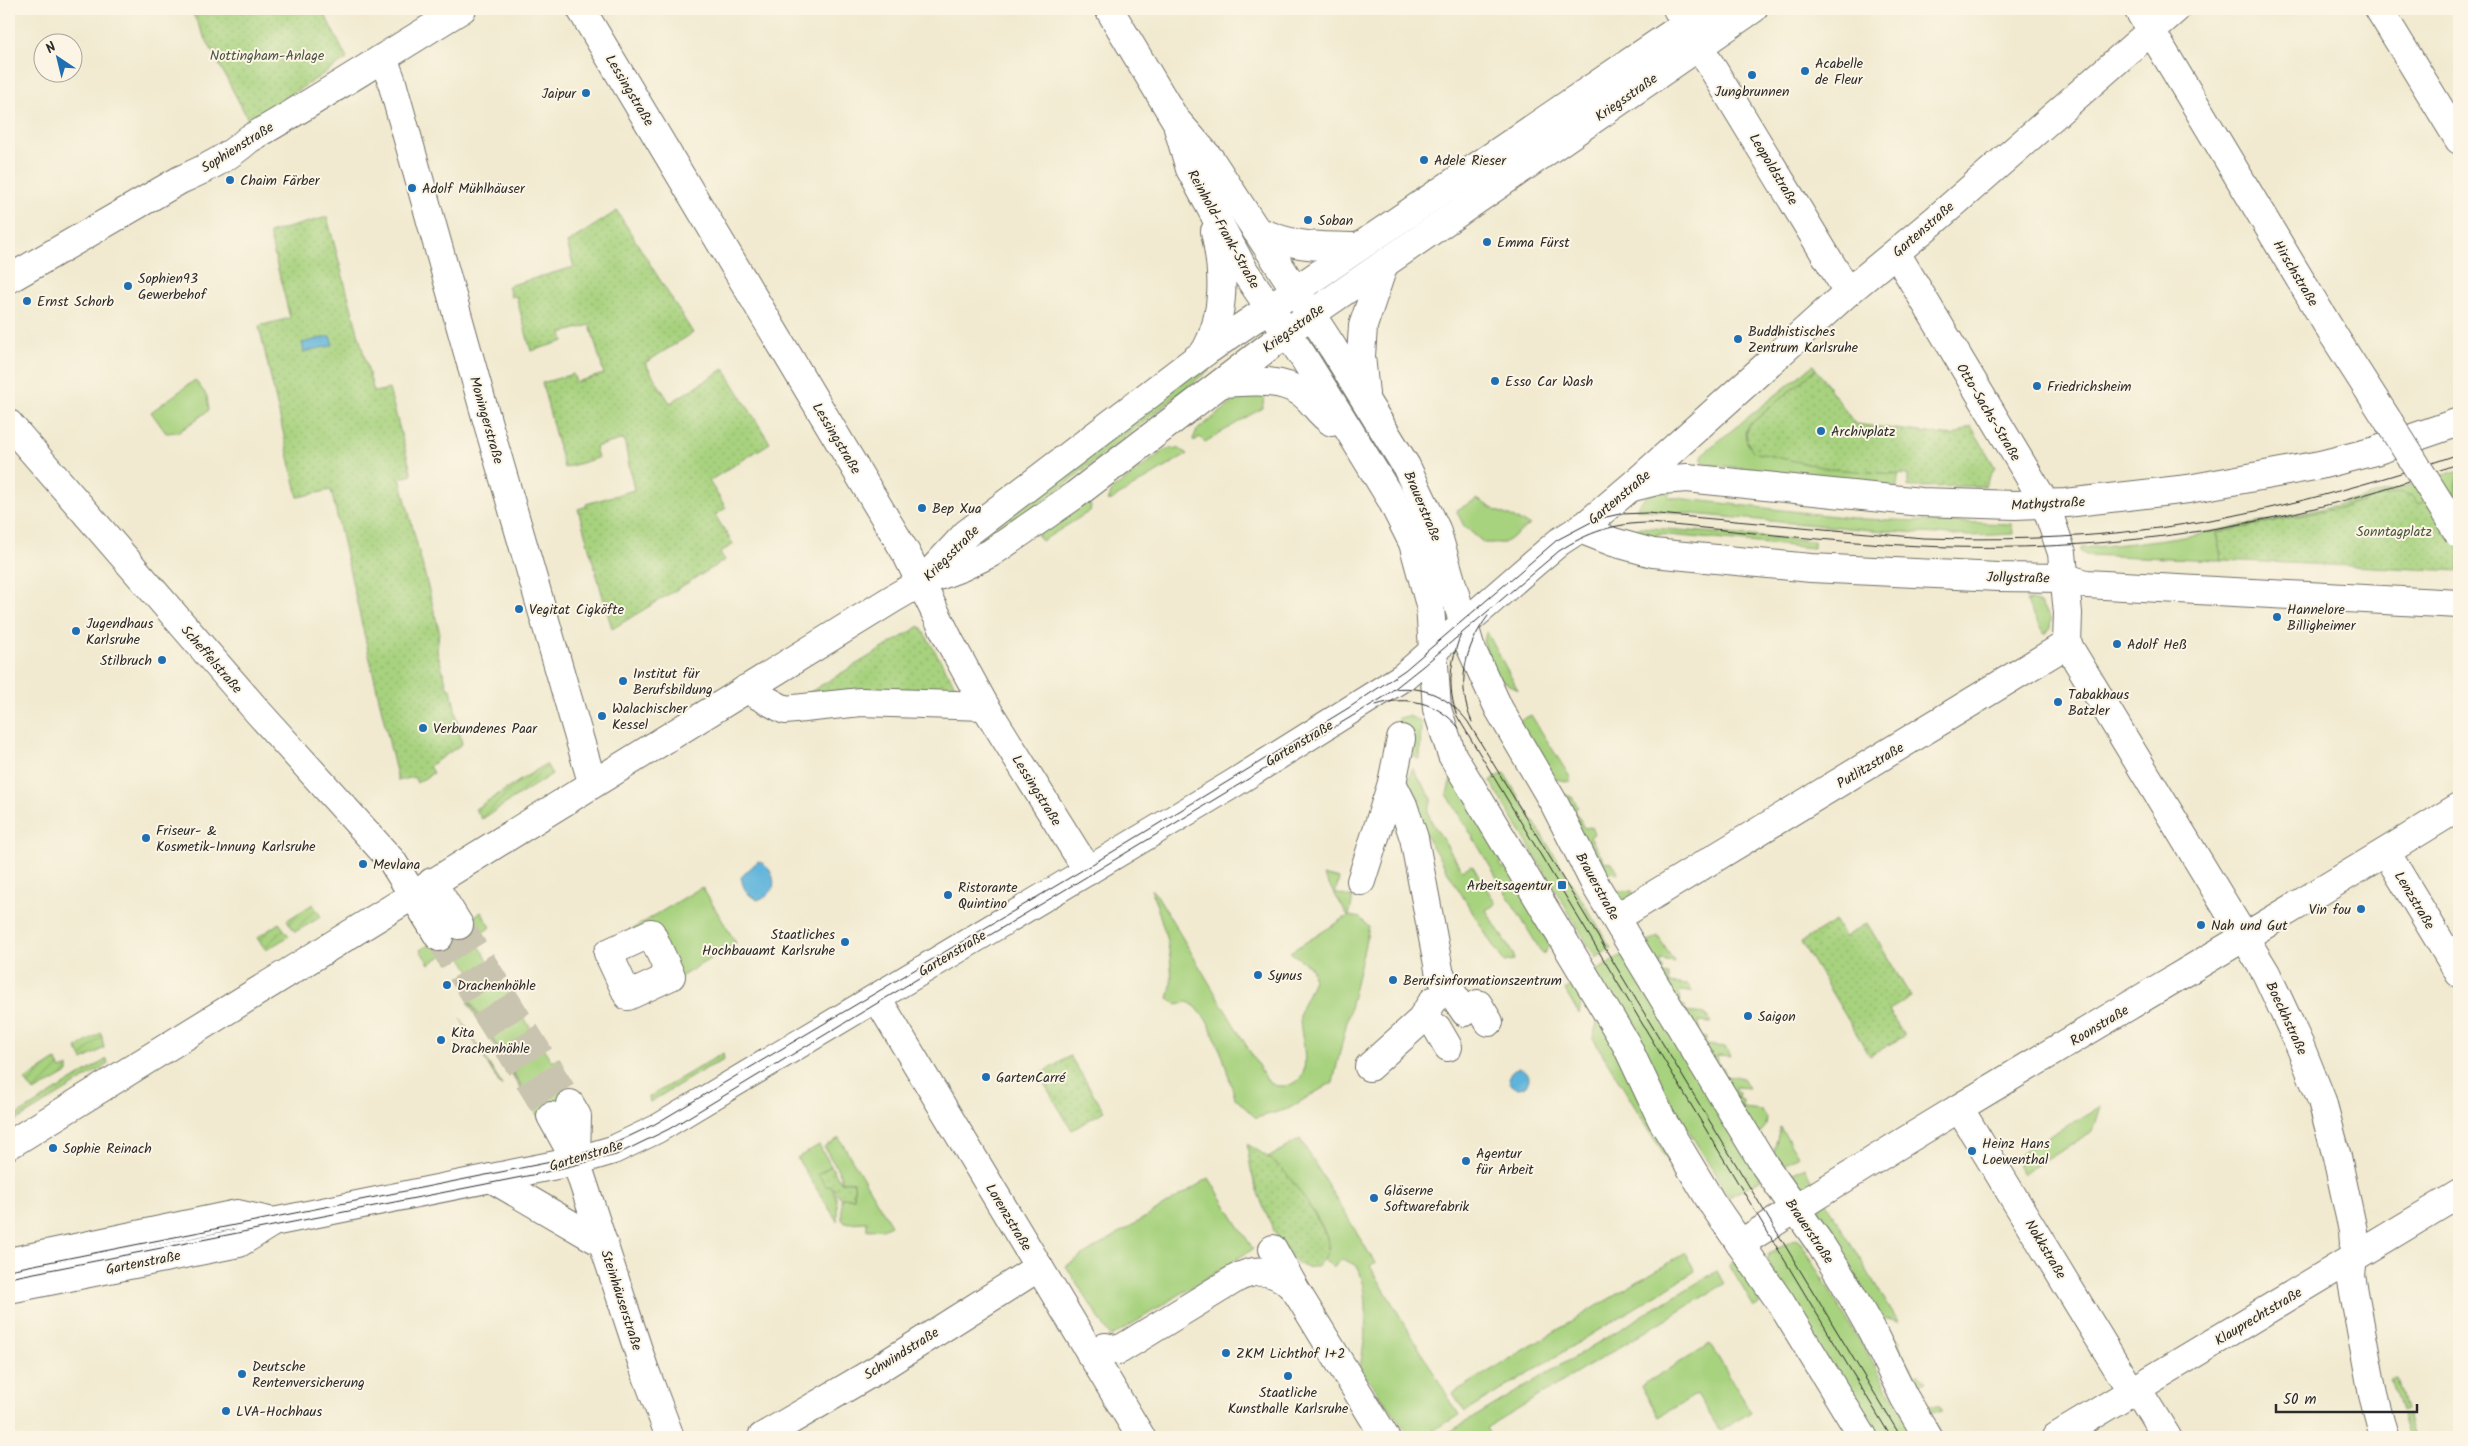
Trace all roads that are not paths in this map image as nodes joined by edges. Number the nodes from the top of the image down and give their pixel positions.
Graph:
1 (462, 9) edge
2 (581, 9) edge
3 (1109, 9) edge
4 (1753, 9) edge
5 (2176, 9) edge
6 (2379, 9) edge
7 (2144, 20) edge
8 (1693, 22) edge
9 (383, 58) junction
10 (1175, 119) junction
11 (2459, 140) edge
12 (1210, 210) junction
13 (1256, 230) junction
14 (1358, 248) junction
15 (1896, 253) junction
16 (1384, 264) junction
17 (9, 280) edge
18 (1296, 290) junction
19 (1848, 292) junction
20 (1268, 308) junction
21 (1310, 314) junction
22 (1286, 333) junction
23 (1205, 352) junction
24 (1222, 383) junction
25 (1366, 401) junction
26 (2459, 422) edge
27 (9, 424) edge
28 (1352, 435) junction
29 (1629, 488) junction
30 (2044, 503) junction
31 (1580, 529) junction
32 (2459, 534) edge
33 (2066, 578) junction
34 (920, 582) junction
35 (2459, 604) edge
36 (1464, 625) junction
37 (2067, 644) junction
38 (1434, 650) junction
39 (746, 688) junction
40 (985, 706) junction
41 (1401, 739) dead end
42 (592, 782) junction
43 (1392, 783) junction
44 (2459, 807) edge
45 (2386, 852) junction
46 (1088, 871) junction
47 (1362, 882) dead end
48 (422, 888) junction
49 (1616, 918) junction
50 (449, 931) tunnel mouth
51 (2246, 937) junction
52 (2459, 973) edge
53 (877, 998) junction
54 (1433, 1000) dead end
55 (1477, 1013) dead end
56 (1369, 1068) dead end
57 (1959, 1108) junction
58 (560, 1110) tunnel mouth
59 (9, 1145) edge
60 (576, 1161) junction
61 (491, 1178) junction
62 (2459, 1194) edge
63 (1796, 1208) junction
64 (273, 1222) junction
65 (604, 1244) junction
66 (1740, 1244) junction
67 (1272, 1249) dead end
68 (2351, 1259) junction
69 (9, 1262) edge
70 (1038, 1267) junction
71 (9, 1289) edge
72 (1298, 1294) junction
73 (1091, 1355) junction
74 (2134, 1390) junction
75 (670, 1437) edge
76 (762, 1437) edge
77 (1140, 1437) edge
78 (1385, 1437) edge
79 (1863, 1437) edge
80 (1928, 1437) edge
81 (2056, 1437) edge
82 (2167, 1437) edge
83 (2384, 1437) edge

1 - 9 street, Sophienstraße
2 - 34 street, Lessingstraße
3 - 10 street, Reinhold-Frank-Straße
4 - 8 street, Kriegsstraße
5 - 7 street, Gartenstraße
6 - 11 street
7 - 15 street, Gartenstraße
7 - 32 street, Hirschstraße, bridge
8 - 14 street, Kriegsstraße
8 - 16 street, Kriegsstraße
8 - 19 street, Leopoldstraße
9 - 17 street, Sophienstraße
9 - 42 street, Moningerstraße
10 - 12 street, Reinhold-Frank-Straße
10 - 13 street, Reinhold-Frank-Straße
12 - 20 street, Reinhold-Frank-Straße
12 - 23 street
13 - 14 street
13 - 18 street, Reinhold-Frank-Straße
14 - 18 street, Kriegsstraße
15 - 19 street, Gartenstraße
15 - 30 street, Otto-Sachs-Straße
16 - 21 street, Kriegsstraße
16 - 25 street
18 - 20 street, Kriegsstraße
18 - 21 street, Reinhold-Frank-Straße
19 - 29 street, Gartenstraße
20 - 22 street, Reinhold-Frank-Straße
20 - 23 street, Kriegsstraße
21 - 22 street, Kriegsstraße
21 - 25 street, Brauerstraße
22 - 24 street, Kriegsstraße
22 - 28 street, Brauerstraße
23 - 34 street, Kriegsstraße
24 - 28 street
24 - 34 street, Kriegsstraße
25 - 36 street, Brauerstraße
26 - 30 street, Mathystraße
27 - 48 street, Scheffelstraße
28 - 38 street, Brauerstraße
29 - 30 street, Mathystraße
29 - 31 street, Gartenstraße
30 - 33 street, Otto-Sachs-Straße
31 - 33 street, Jollystraße
31 - 36 street, Gartenstraße
33 - 35 street, Jollystraße
33 - 37 street
34 - 39 street
34 - 40 street, Lessingstraße
36 - 38 street, Gartenstraße
36 - 49 street, Brauerstraße
37 - 49 street, Putlitzstraße
37 - 51 street, Boeckhstraße
38 - 46 street, Gartenstraße
38 - 66 street, Brauerstraße
39 - 40 street
39 - 42 street
40 - 46 street, Lessingstraße
41 - 43 street
42 - 48 street
43 - 47 street
43 - 55 street
44 - 45 street, Roonstraße
45 - 51 street, Roonstraße
45 - 52 street, Lenzstraße
46 - 53 street, Gartenstraße
48 - 50 street
48 - 59 street
49 - 63 street, Brauerstraße
51 - 57 street, Roonstraße
51 - 68 street, Boeckhstraße
53 - 60 street, Gartenstraße
53 - 70 street, Lorenzstraße
54 - 56 street
57 - 63 street, Roonstraße
57 - 74 street, Nokkstraße
58 - 60 street, Steinhäuserstraße
60 - 61 street, Gartenstraße
60 - 65 street, Steinhäuserstraße
61 - 64 street, Gartenstraße
61 - 65 street
62 - 68 street, Klauprechtstraße
63 - 66 street, Roonstraße
63 - 80 street, Brauerstraße
64 - 69 street, Gartenstraße
64 - 71 street, Gartenstraße
65 - 75 street, Steinhäuserstraße
66 - 79 street, Brauerstraße
67 - 72 street
68 - 74 street, Klauprechtstraße
68 - 83 street, Boeckhstraße
70 - 73 street, Lorenzstraße
70 - 76 street, Schwindstraße
72 - 73 street
72 - 78 street
73 - 77 street, Lorenzstraße
74 - 81 street, Klauprechtstraße
74 - 82 street, Nokkstraße

